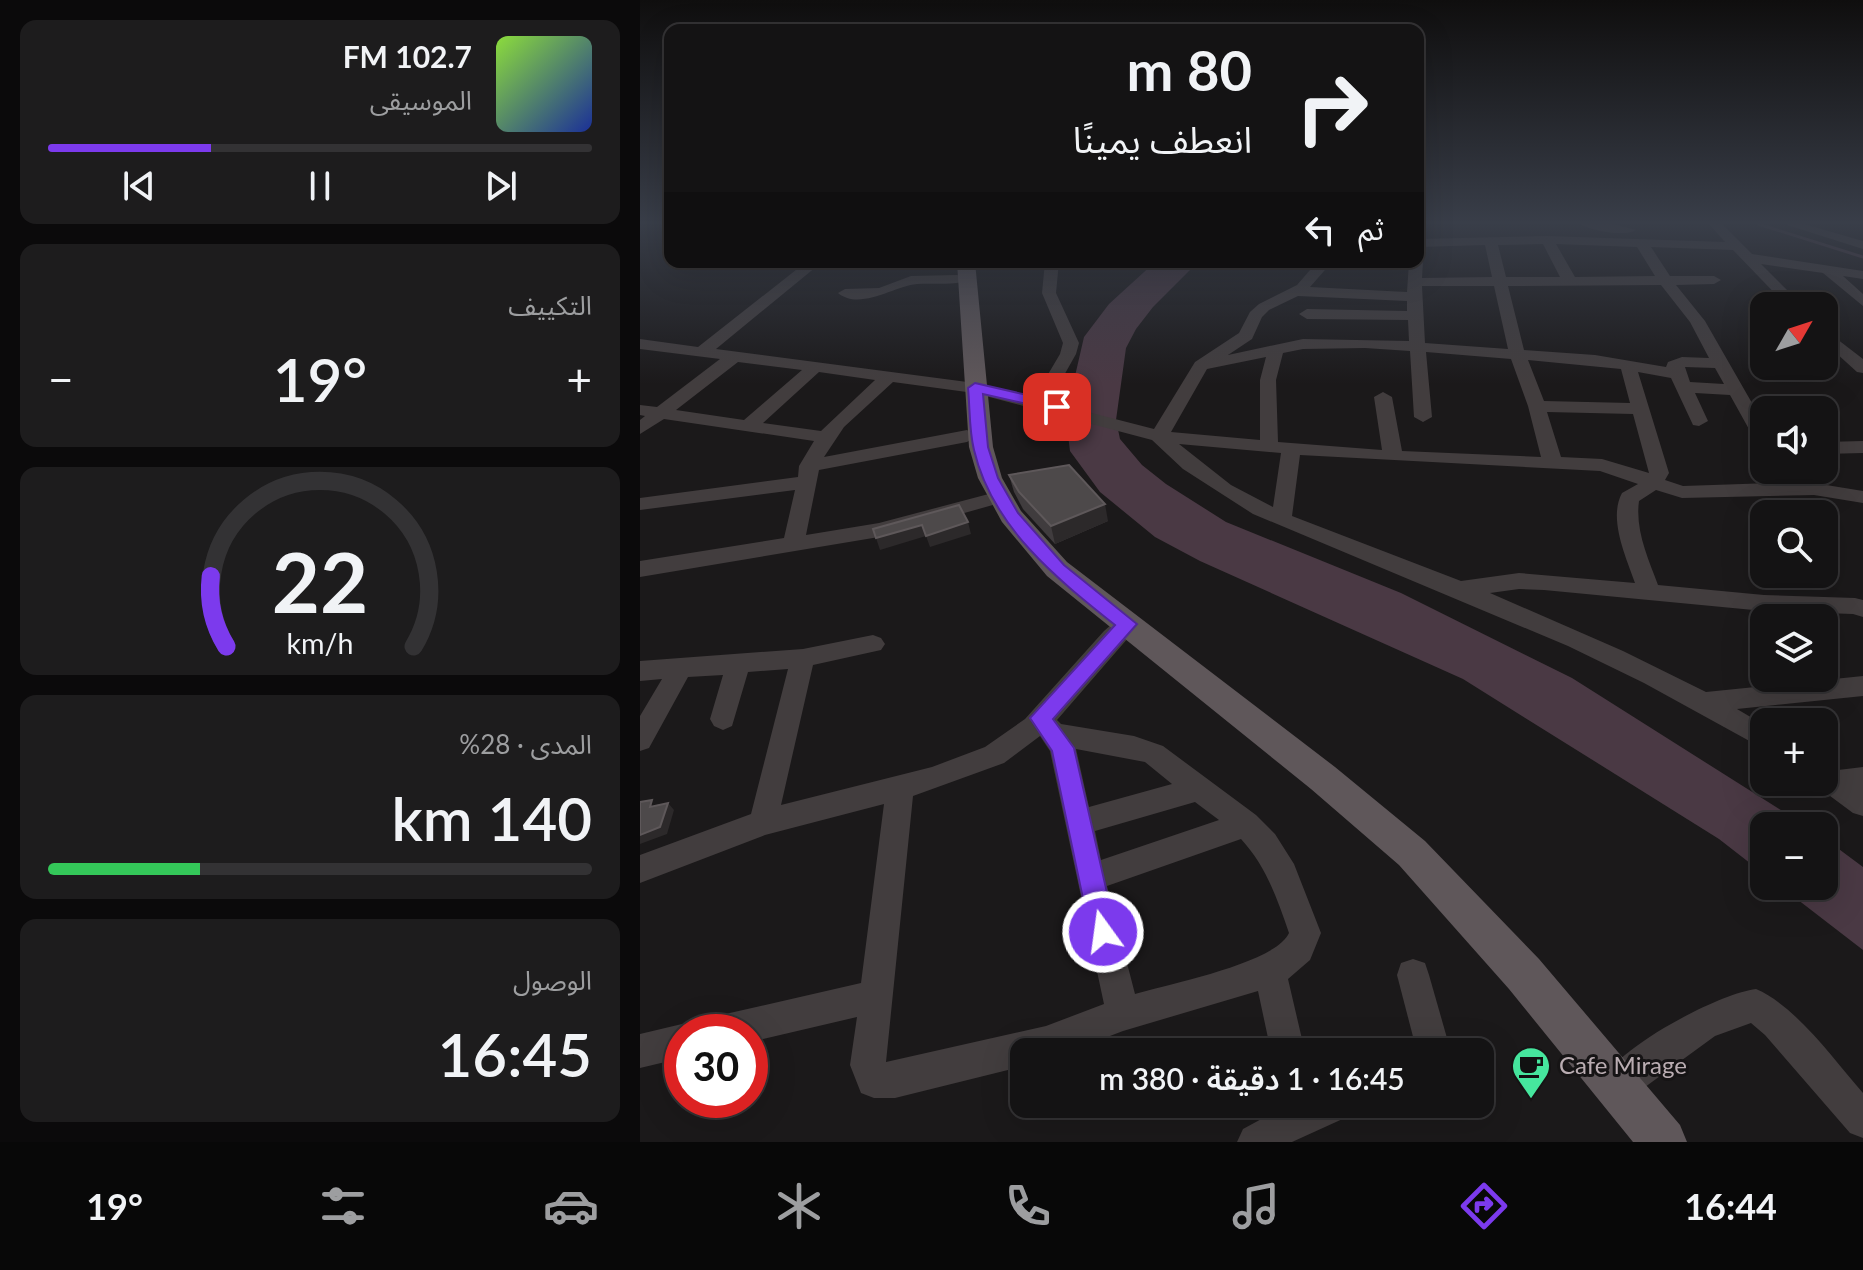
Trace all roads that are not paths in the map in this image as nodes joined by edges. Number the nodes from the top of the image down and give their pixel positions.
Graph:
1 (796, 277) edge
2 (922, 277) edge
3 (960, 277) edge
4 (1051, 277) edge
5 (1315, 277) edge
6 (1415, 277) edge
7 (1500, 277) edge
8 (1568, 277) edge
9 (1663, 277) edge
10 (1766, 277) edge
11 (1836, 277) edge
12 (1665, 280) junction
13 (1714, 280) dead end
14 (1570, 281) junction
15 (1501, 282) junction
16 (1415, 290) junction
17 (1303, 291) junction
18 (1781, 292) edge
19 (845, 293) dead end
20 (1863, 302) edge
21 (1307, 314) junction
22 (1417, 316) junction
23 (1838, 340) edge
24 (1863, 343) edge
25 (640, 344) edge
26 (1303, 344) junction
27 (1419, 346) junction
28 (1838, 346) edge
29 (1276, 349) junction
30 (702, 352) junction
31 (1517, 353) junction
32 (735, 356) junction
33 (1721, 363) junction
34 (1201, 366) junction
35 (1628, 366) junction
36 (814, 368) junction
37 (1863, 368) edge
38 (889, 377) junction
39 (1680, 381) junction
40 (969, 387) junction
41 (1736, 390) junction
42 (1383, 397) dead end
43 (1048, 404) junction
44 (1537, 406) junction
45 (1638, 409) junction
46 (640, 410) edge
47 (660, 412) junction
48 (1750, 415) edge
49 (1423, 417) dead end
50 (1699, 421) dead end
51 (748, 426) junction
52 (640, 429) edge
53 (967, 436) junction
54 (1159, 436) junction
55 (823, 437) junction
56 (1863, 447) edge
57 (1269, 448) junction
58 (1838, 448) edge
59 (1291, 450) junction
60 (1393, 456) junction
61 (1552, 461) junction
62 (808, 474) junction
63 (1653, 483) junction
64 (1750, 484) edge
65 (1795, 484) edge
66 (1863, 497) edge
67 (992, 499) junction
68 (640, 504) edge
69 (1281, 519) junction
70 (793, 546) junction
71 (640, 569) edge
72 (1460, 589) junction
73 (1650, 593) junction
74 (1863, 609) edge
75 (1121, 629) junction
76 (873, 644) dead end
77 (803, 658) junction
78 (738, 664) junction
79 (681, 668) junction
80 (640, 671) edge
81 (1863, 686) edge
82 (1707, 702) junction
83 (723, 719) dead end
84 (1047, 726) junction
85 (1750, 729) edge
86 (640, 740) edge
87 (1838, 779) edge
88 (1863, 779) edge
89 (900, 786) junction
90 (1838, 786) edge
91 (1200, 788) junction
92 (1863, 804) edge
93 (763, 822) junction
94 (1080, 822) junction
95 (1246, 824) junction
96 (640, 869) edge
97 (1090, 878) junction
98 (1270, 971) junction
99 (1413, 975) dead end
100 (875, 996) junction
101 (1123, 1014) junction
102 (768, 1021) edge
103 (1285, 1038) edge
104 (1430, 1038) edge
105 (664, 1045) edge
106 (640, 1051) edge
107 (1617, 1085) junction
108 (1296, 1118) edge
109 (1863, 1120) edge
110 (1256, 1142) edge
111 (1640, 1142) edge
112 (1663, 1142) edge

1 - 30 street
2 - 19 street
3 - 40 main road
4 - 43 street
5 - 17 street
6 - 16 street
7 - 15 street
8 - 14 street
9 - 12 street
10 - 18 street
11 - 20 street
12 - 13 street
12 - 14 street
12 - 33 street
14 - 15 street
15 - 16 street
15 - 31 street
16 - 17 street
16 - 22 street
17 - 21 street
17 - 34 street
21 - 22 street
21 - 26 street
22 - 27 street
23 - 24 street
25 - 30 street
26 - 27 street
26 - 29 street
27 - 31 street
27 - 49 street
28 - 37 street
29 - 34 street
29 - 57 street
30 - 32 street
31 - 35 street
31 - 44 street
32 - 36 street
32 - 47 street
33 - 39 street
33 - 41 street
34 - 54 street
35 - 39 street
35 - 45 street
36 - 38 street
36 - 51 street
38 - 40 street
38 - 55 street
39 - 41 street
39 - 50 street
40 - 43 street
40 - 53 main road
40 - 67 main road
41 - 48 street
42 - 60 street
43 - 54 street
44 - 45 street
44 - 61 street
45 - 63 street
46 - 47 street
47 - 51 street
47 - 52 street
51 - 55 street
53 - 62 street
53 - 67 main road
54 - 57 street
54 - 69 street
55 - 62 street
56 - 58 street
57 - 59 street
59 - 60 street
59 - 69 street
60 - 61 street
61 - 63 street
62 - 68 street
62 - 70 street
63 - 64 street
63 - 73 street
65 - 66 street
67 - 70 street
67 - 75 main road
69 - 72 street
70 - 71 street
72 - 73 street
72 - 82 street
73 - 74 street
75 - 84 street
75 - 107 main road
75 - 111 main road
76 - 77 street
77 - 78 street
77 - 93 street
78 - 79 street
78 - 83 street
79 - 80 street
79 - 86 street
81 - 82 street
82 - 85 street
84 - 89 street
84 - 91 street
84 - 94 street
87 - 88 street
89 - 93 street
89 - 100 street
90 - 92 street
91 - 94 street
91 - 95 street
93 - 96 street
94 - 97 street
95 - 97 street
95 - 98 street
97 - 101 street
98 - 101 street
98 - 103 street
99 - 104 street
100 - 101 street
100 - 102 street
105 - 106 street
107 - 109 street
107 - 112 main road
108 - 110 street

